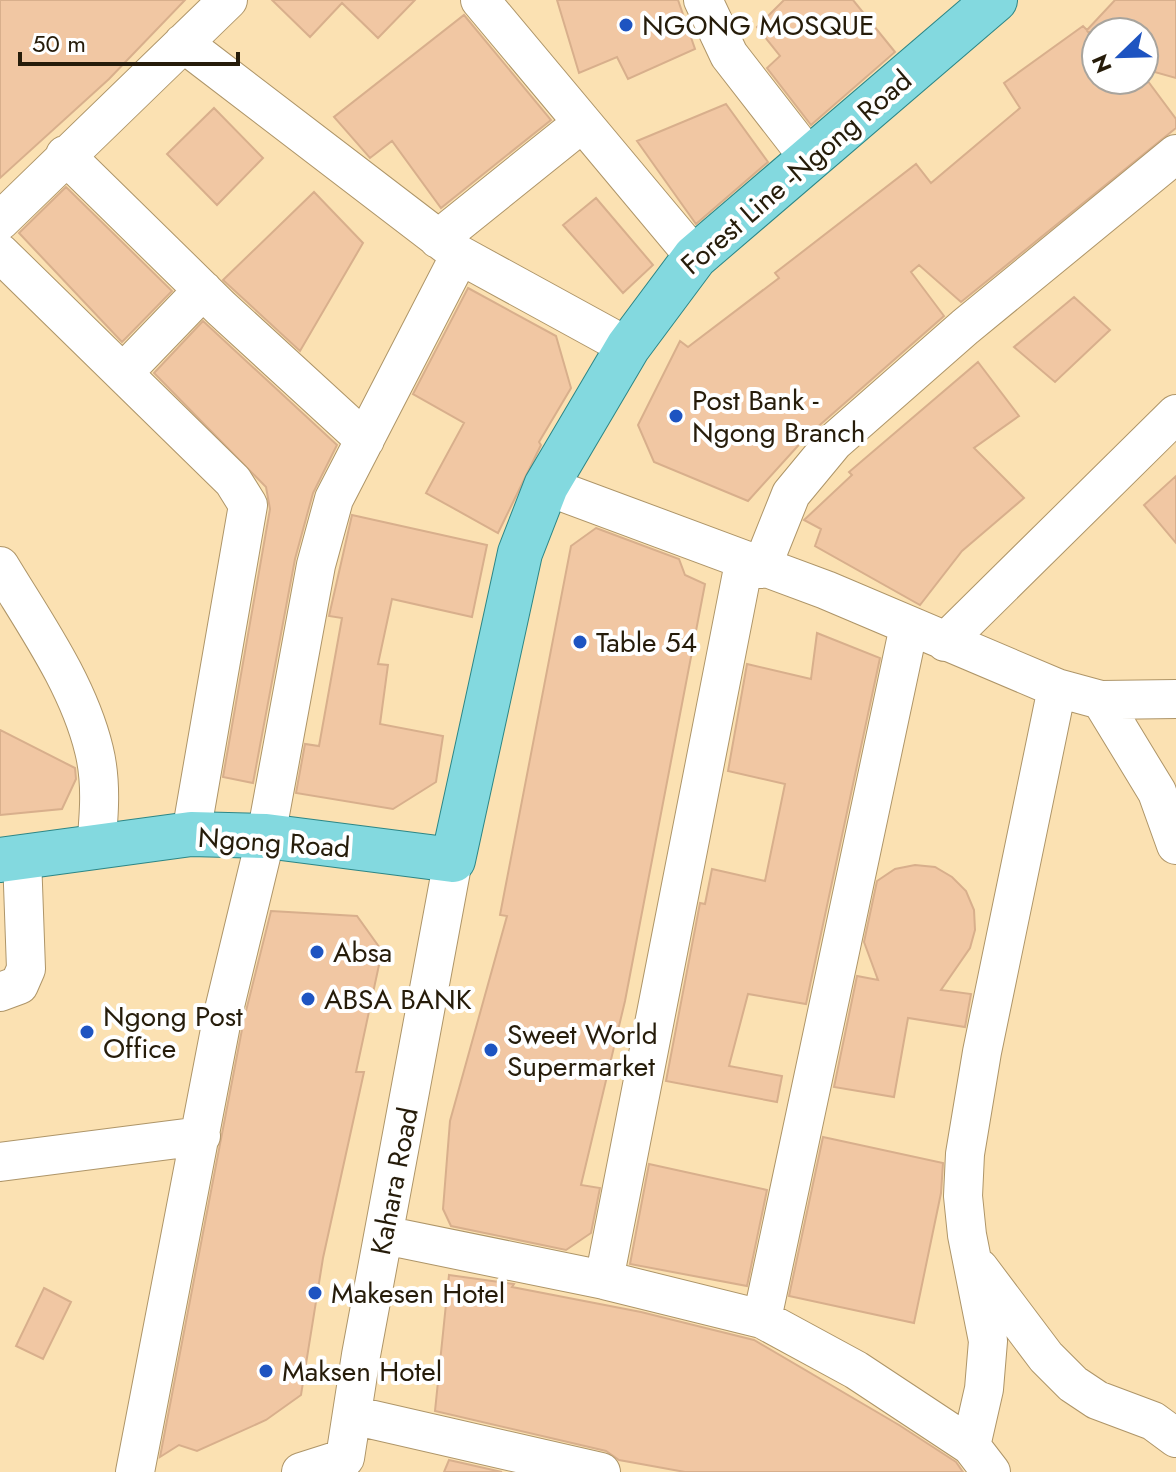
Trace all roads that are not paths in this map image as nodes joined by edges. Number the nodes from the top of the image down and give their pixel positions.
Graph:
1 (228, 0) edge
2 (480, 0) edge
3 (703, 0) edge
4 (995, 0) edge
5 (183, 43) junction
6 (581, 124) junction
7 (1176, 154) edge
8 (65, 155) junction
9 (809, 158) junction
10 (0, 221) edge
11 (449, 247) junction
12 (0, 253) edge
13 (695, 257) junction
14 (203, 290) junction
15 (628, 347) junction
16 (123, 373) junction
17 (1176, 414) edge
18 (365, 440) junction
19 (546, 486) junction
20 (0, 566) edge
21 (752, 566) junction
22 (909, 626) junction
23 (945, 642) junction
24 (1057, 688) junction
25 (1176, 699) edge
26 (1101, 700) junction
27 (191, 834) junction
28 (266, 836) junction
29 (1176, 845) edge
30 (96, 848) junction
31 (11, 859) edge
32 (453, 860) junction
33 (0, 992) edge
34 (201, 1136) junction
35 (0, 1162) edge
36 (384, 1235) junction
37 (972, 1259) junction
38 (604, 1280) junction
39 (762, 1319) junction
40 (352, 1415) junction
41 (1176, 1438) edge
42 (981, 1459) edge
43 (350, 1465) edge
44 (135, 1472) edge
45 (301, 1472) edge
46 (601, 1472) edge

1 - 5 street
2 - 6 street
3 - 9 street
4 - 9 main road, Forest Line -Ngong Road
5 - 8 street
5 - 11 street
6 - 11 street
6 - 13 street
7 - 21 street
8 - 10 street
8 - 14 street
9 - 13 main road, Forest Line -Ngong Road
11 - 15 street
11 - 18 street
12 - 16 street
13 - 15 main road, Forest Line -Ngong Road
14 - 16 street
14 - 18 street
15 - 19 main road, Forest Line -Ngong Road
16 - 27 street
17 - 23 street
18 - 28 street
19 - 21 street
19 - 32 main road, Forest Line -Ngong Road
20 - 30 street
21 - 22 street
21 - 38 street
22 - 23 street
22 - 39 street
23 - 24 street
24 - 26 street
24 - 37 street
25 - 26 street
26 - 29 street
27 - 28 main road, Ngong Road
27 - 30 main road, Ngong Road
28 - 32 main road, Ngong Road
28 - 34 street
30 - 31 main road, Ngong Road
31 - 33 street
32 - 36 street, Kahara Road
34 - 35 street
34 - 44 street
36 - 38 street
36 - 40 street, Kahara Road
37 - 41 street
37 - 42 street
38 - 39 street
39 - 42 street
40 - 43 street, Kahara Road
40 - 46 street
43 - 45 street, Kahara Road

